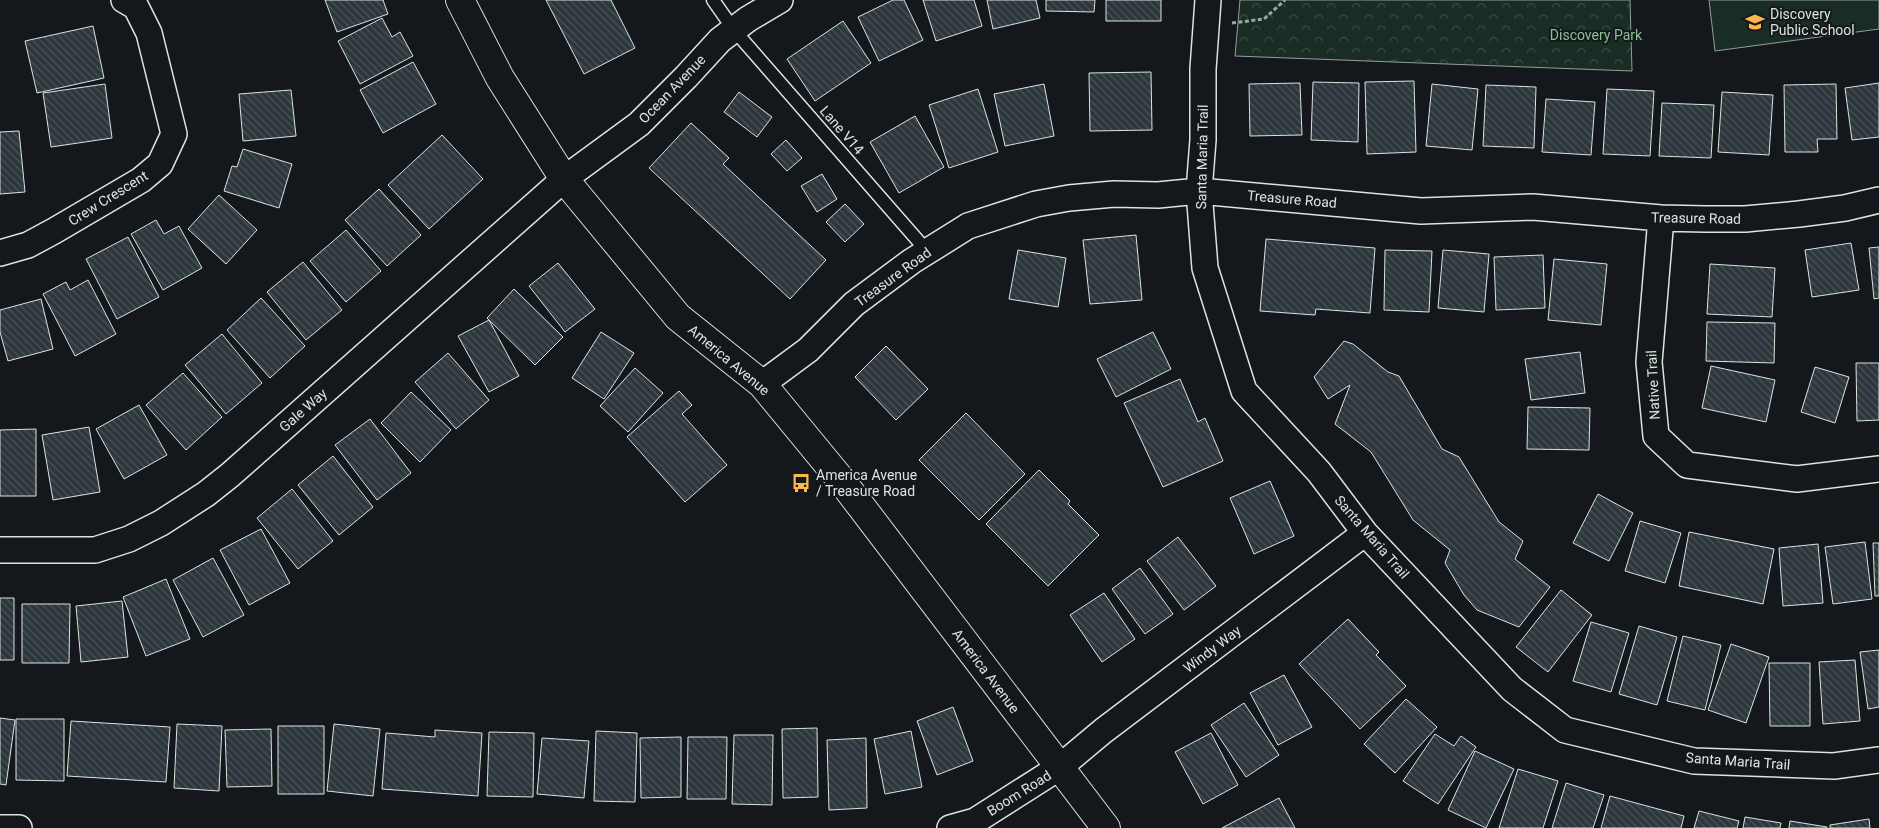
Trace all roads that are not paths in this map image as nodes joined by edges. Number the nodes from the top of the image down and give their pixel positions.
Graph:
1 (124, 0) edge
2 (460, 0) edge
3 (713, 0) edge
4 (780, 0) edge
5 (1208, 0) edge
6 (734, 30) junction
7 (564, 179) junction
8 (1199, 191) junction
9 (1879, 200) edge
10 (1661, 218) junction
11 (927, 251) junction
12 (0, 252) edge
13 (762, 384) junction
14 (1879, 469) edge
15 (1365, 533) junction
16 (0, 550) edge
17 (1879, 760) edge
18 (1060, 767) junction
19 (0, 828) edge
20 (19, 828) edge
21 (950, 828) edge
22 (1106, 828) edge

1 - 12 street, Crew Crescent
2 - 7 street, America Avenue
3 - 6 lane, Lane V14
4 - 6 street, Ocean Avenue
5 - 8 street, Santa Maria Trail
6 - 7 street, Ocean Avenue
6 - 11 lane, Lane V14
7 - 13 street, America Avenue
7 - 16 street, Gale Way
8 - 10 street, Treasure Road
8 - 11 street, Treasure Road
8 - 15 street, Santa Maria Trail
9 - 10 street, Treasure Road
10 - 14 street, Native Trail
11 - 13 street, Treasure Road
13 - 18 street, America Avenue
15 - 17 street, Santa Maria Trail
15 - 18 street, Windy Way
18 - 21 street, Boom Road
18 - 22 street, America Avenue
19 - 20 street

